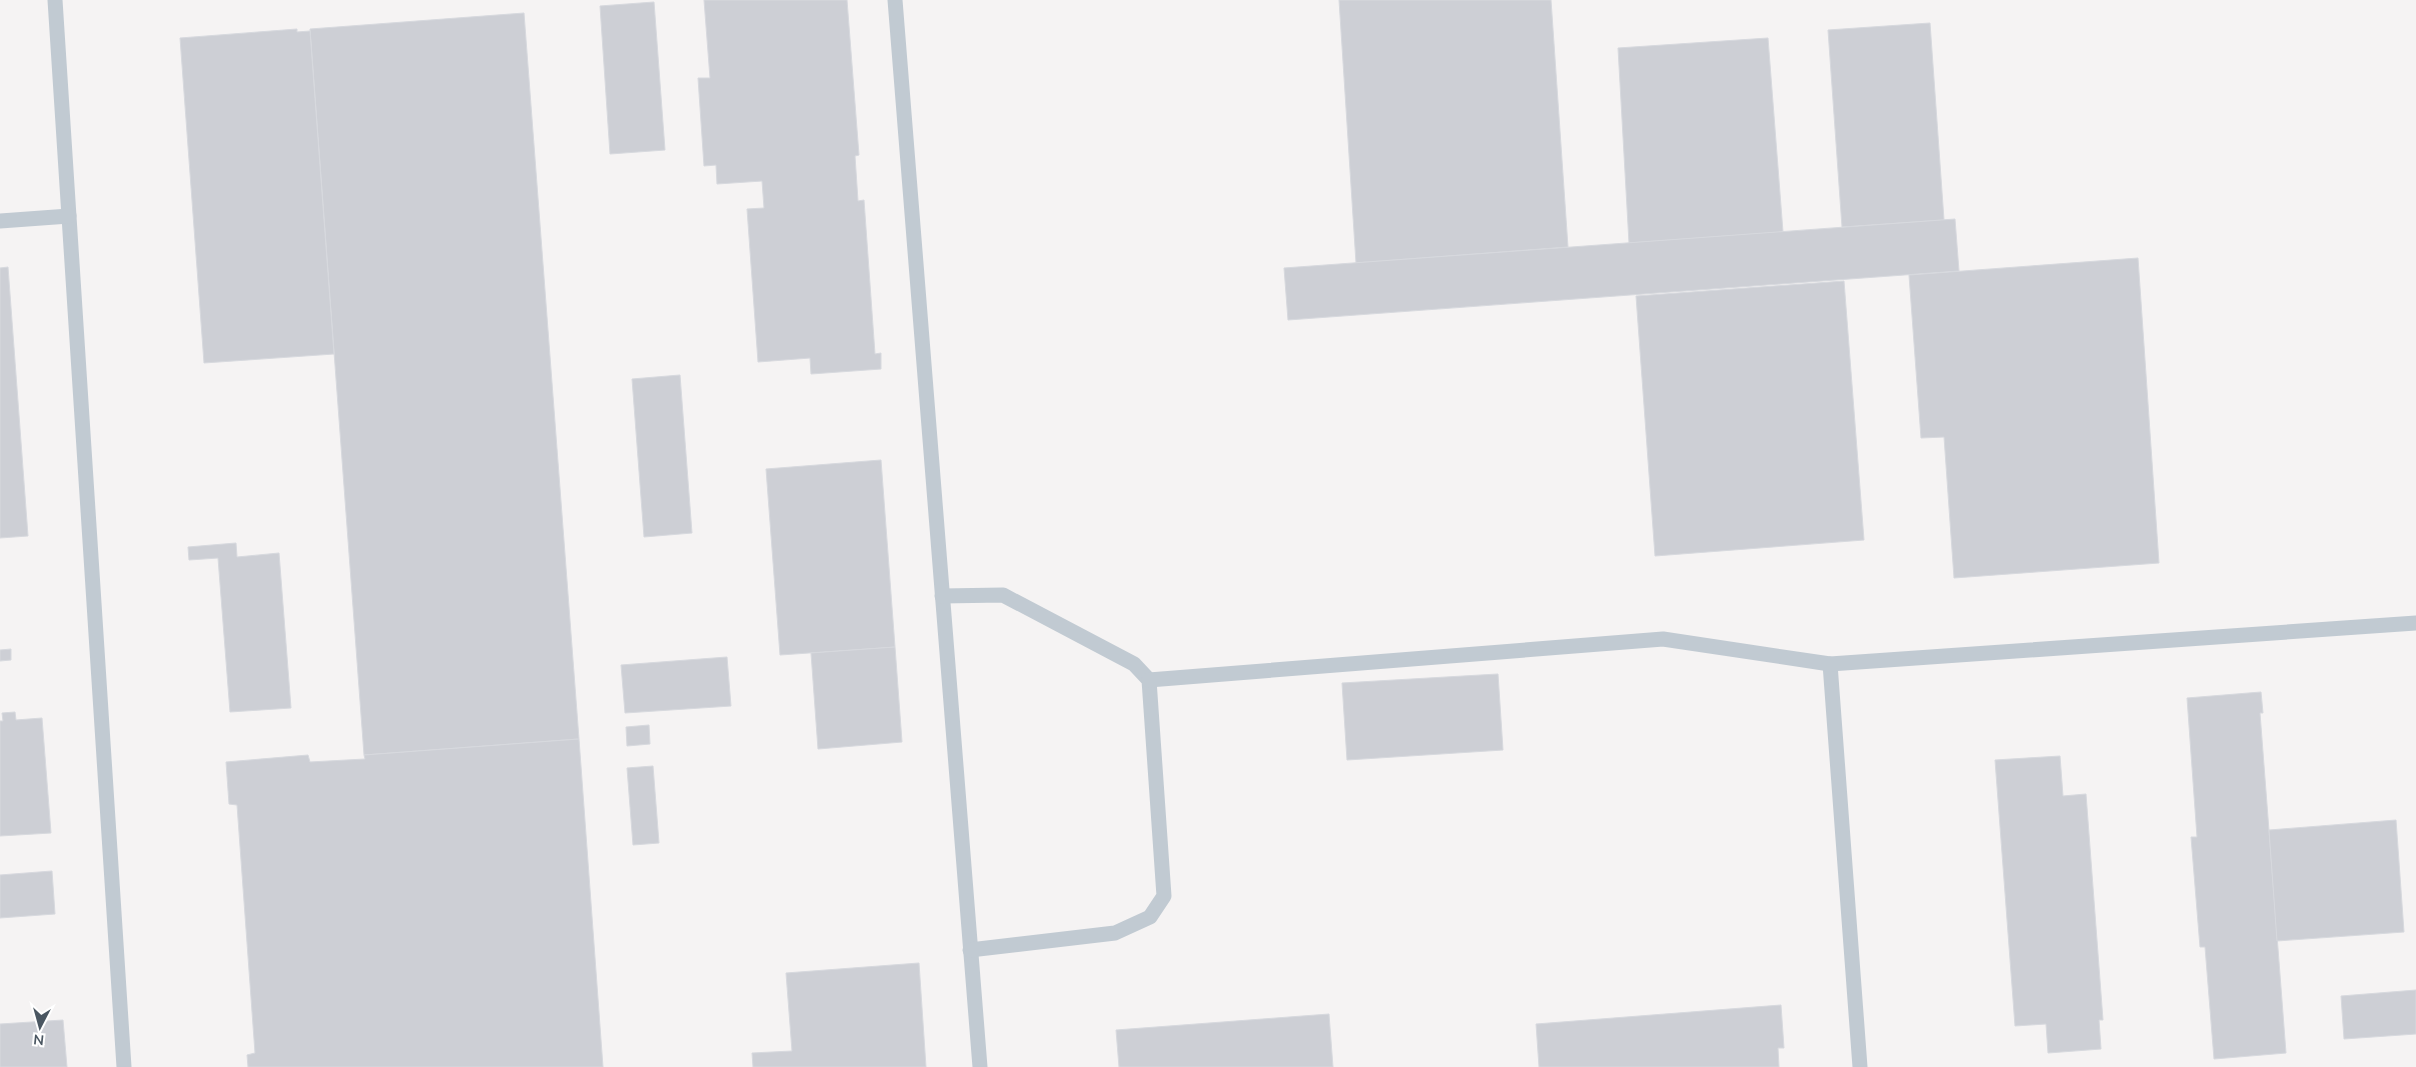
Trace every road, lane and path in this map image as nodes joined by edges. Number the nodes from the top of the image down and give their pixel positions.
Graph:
1 (55, 0) edge
2 (894, 0) edge
3 (70, 216) junction
4 (0, 221) edge
5 (942, 596) junction
6 (2416, 623) edge
7 (1830, 664) junction
8 (1149, 680) junction
9 (970, 950) junction
10 (124, 1067) edge
11 (980, 1067) edge
12 (1860, 1067) edge

1 - 3 lane
2 - 5 lane
3 - 4 lane
3 - 10 lane
5 - 8 lane
5 - 9 lane
6 - 7 lane
7 - 8 lane
7 - 12 lane
8 - 9 lane
9 - 11 lane

